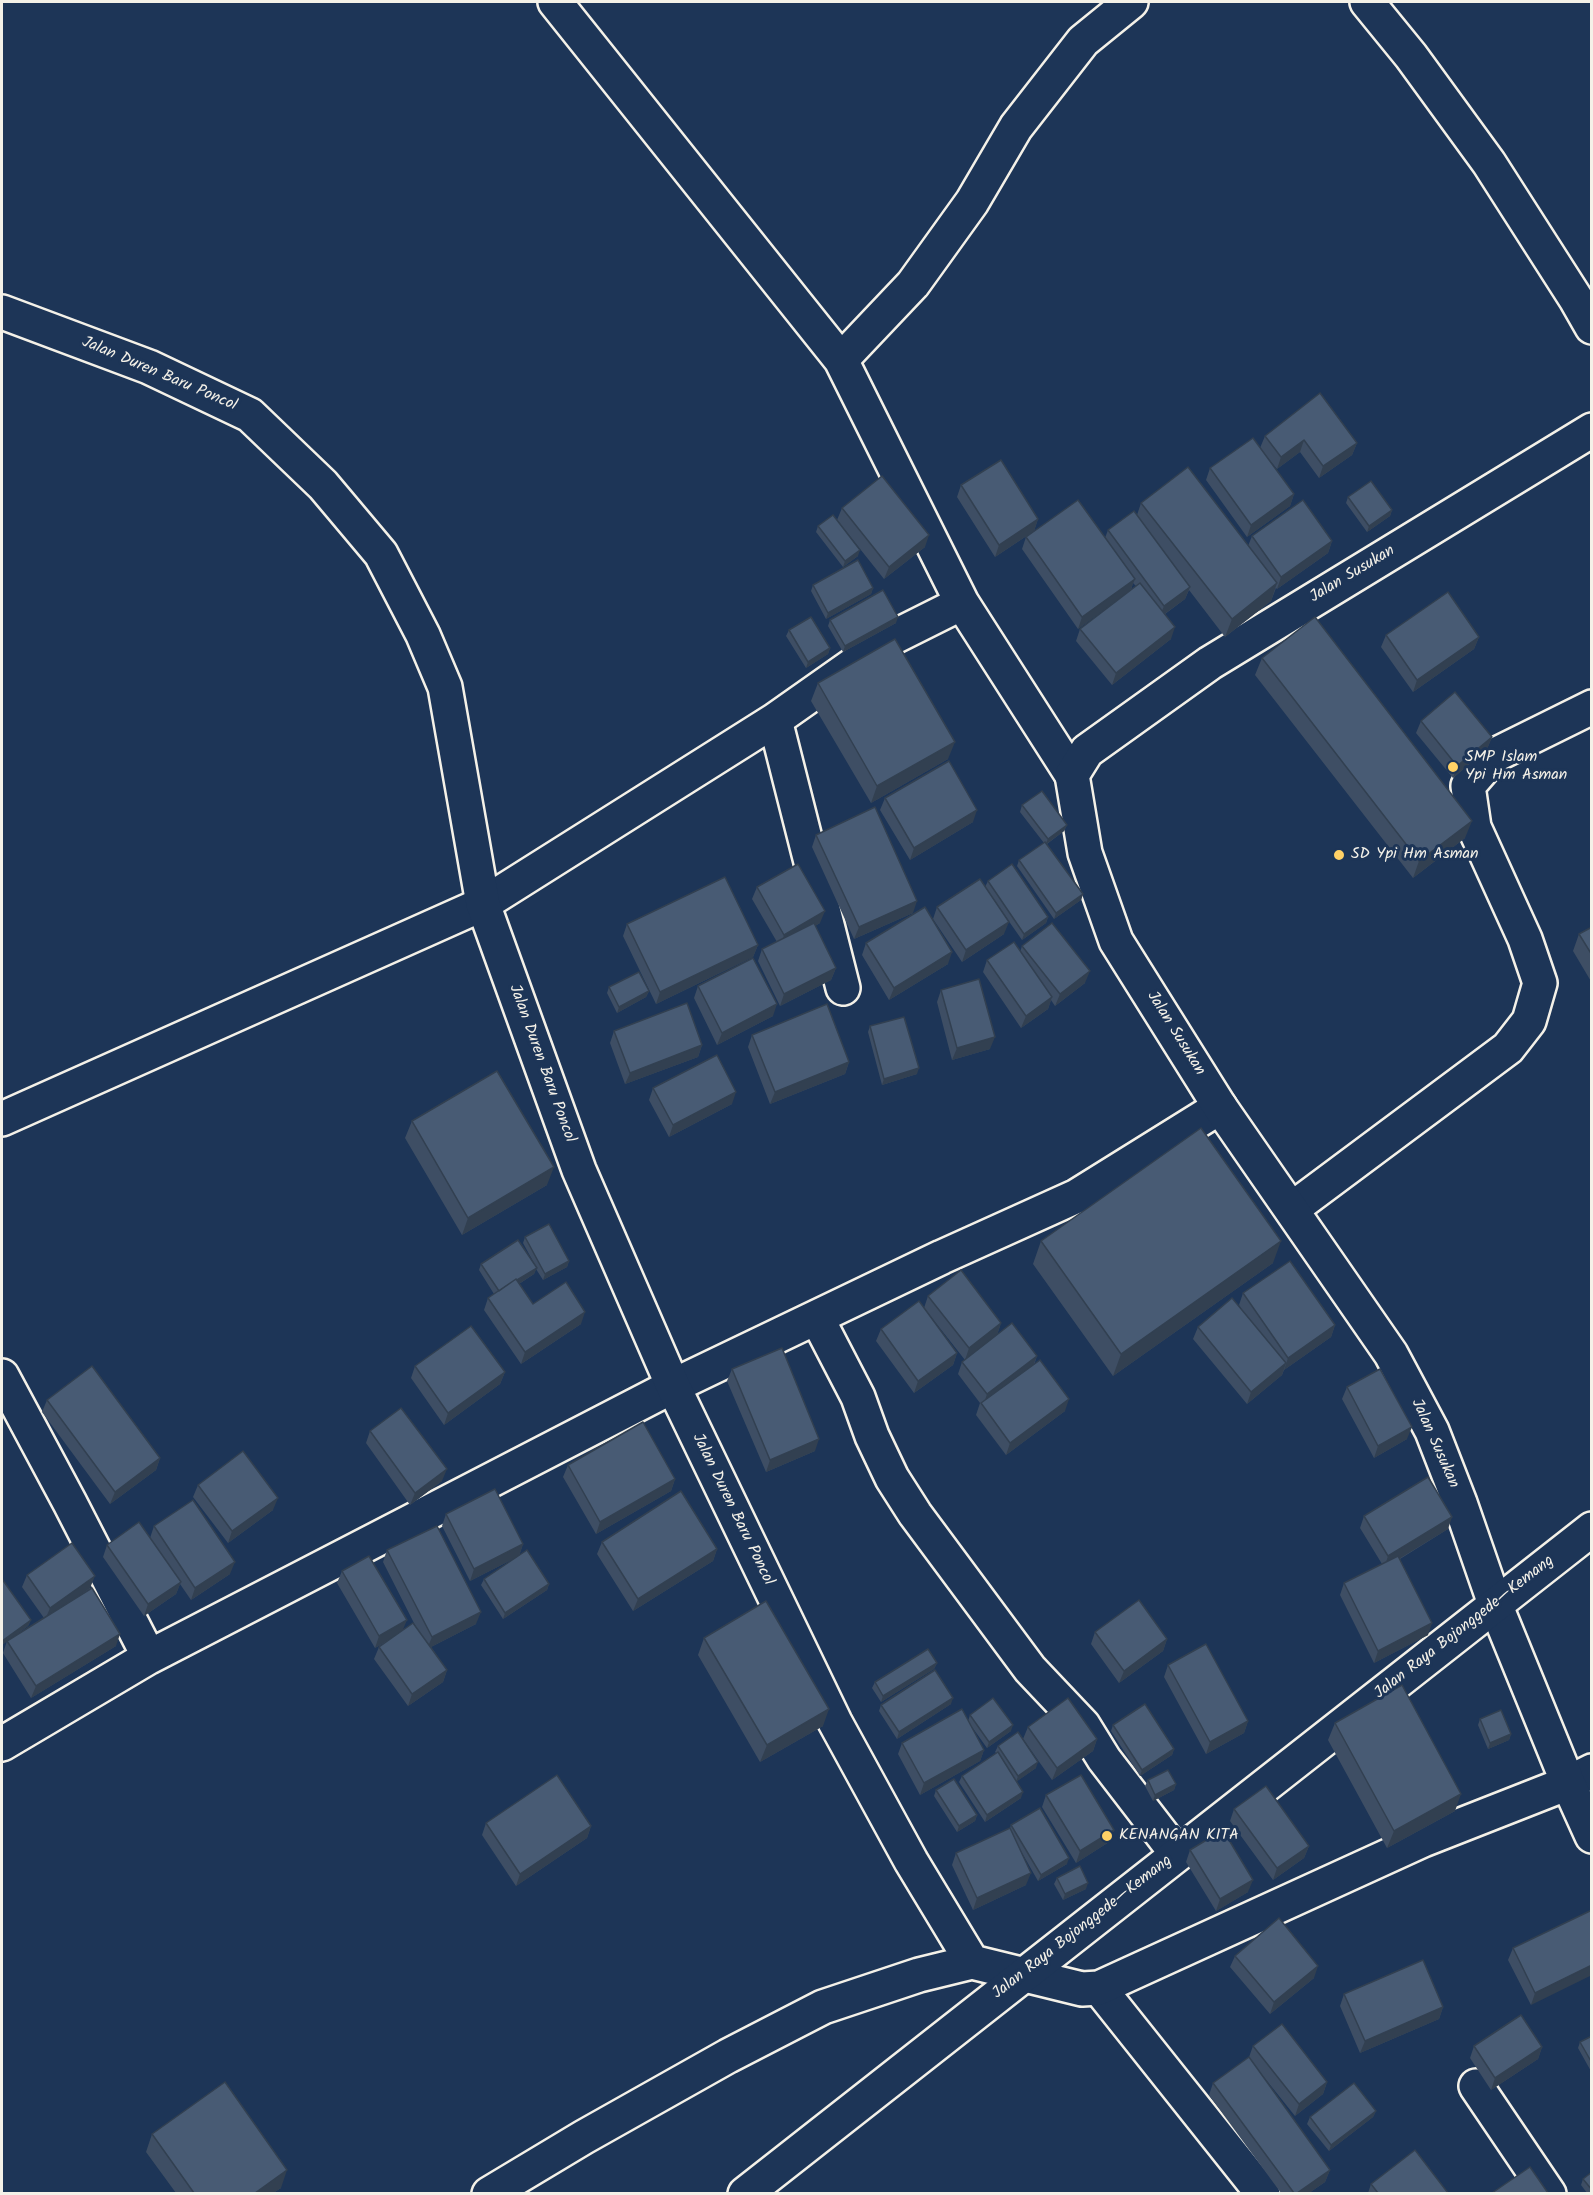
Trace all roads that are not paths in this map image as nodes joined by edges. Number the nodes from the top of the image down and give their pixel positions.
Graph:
1 (1131, 2) edge
2 (1367, 2) edge
3 (564, 5) edge
4 (2, 312) edge
5 (1592, 327) edge
6 (840, 360) junction
7 (1592, 430) edge
8 (962, 603) junction
9 (1592, 707) edge
10 (775, 720) junction
11 (1072, 775) junction
12 (483, 904) junction
13 (843, 988) dead end
14 (1220, 1107) junction
15 (2, 1119) edge
16 (1292, 1209) junction
17 (817, 1318) junction
18 (2, 1376) edge
19 (673, 1386) junction
20 (1592, 1529) edge
21 (1495, 1604) junction
22 (148, 1657) junction
23 (2, 1744) edge
24 (1580, 1777) edge
25 (1592, 1836) edge
26 (1177, 1854) junction
27 (972, 1962) junction
28 (1023, 1975) junction
29 (1099, 1988) junction
30 (1476, 2086) dead end
31 (489, 2193) edge
32 (745, 2193) edge
33 (1263, 2193) edge
34 (1549, 2193) edge

1 - 6 main road
2 - 5 main road
3 - 6 main road
4 - 12 main road, Jalan Duren Baru Poncol
6 - 8 main road
7 - 11 main road, Jalan Susukan
8 - 10 main road
8 - 11 main road
9 - 16 main road
10 - 12 main road
10 - 13 main road
11 - 14 main road, Jalan Susukan
12 - 15 main road
12 - 19 main road, Jalan Duren Baru Poncol
14 - 16 main road, Jalan Susukan
14 - 17 main road
16 - 21 main road, Jalan Susukan
17 - 19 main road
17 - 26 main road
18 - 22 main road
19 - 22 main road
19 - 27 main road, Jalan Duren Baru Poncol
20 - 21 main road, Jalan Raya Bojonggede—Kemang
21 - 24 main road, Jalan Susukan
21 - 26 main road, Jalan Raya Bojonggede—Kemang
22 - 23 main road
24 - 25 main road, Jalan Susukan
24 - 29 main road
26 - 28 main road, Jalan Raya Bojonggede—Kemang
27 - 28 main road
27 - 31 main road
28 - 29 main road
28 - 32 main road, Jalan Raya Bojonggede—Kemang
29 - 33 main road
30 - 34 main road

